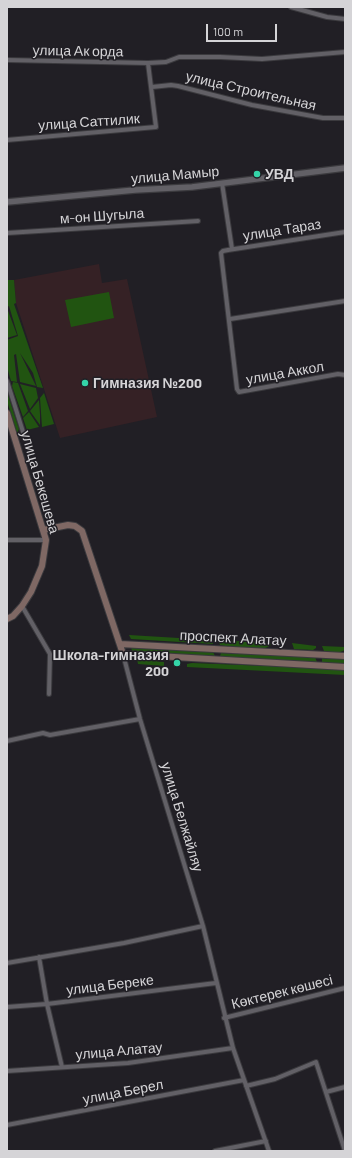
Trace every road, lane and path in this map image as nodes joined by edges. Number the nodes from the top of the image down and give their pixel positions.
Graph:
1 (291, 7) edge
2 (345, 19) edge
3 (345, 52) edge
4 (7, 60) edge
5 (148, 63) junction
6 (152, 87) junction
7 (345, 118) edge
8 (7, 140) edge
9 (345, 168) edge
10 (222, 183) junction
11 (7, 202) edge
12 (198, 221) dead end
13 (345, 232) edge
14 (7, 233) edge
15 (232, 249) junction
16 (345, 301) edge
17 (230, 319) junction
18 (345, 375) edge
19 (7, 381) edge
20 (7, 413) edge
21 (24, 435) dead end
22 (43, 530) junction
23 (7, 540) edge
24 (46, 540) junction
25 (22, 606) junction
26 (7, 619) edge
27 (120, 644) junction
28 (217, 650) junction
29 (123, 654) junction
30 (318, 655) junction
31 (345, 656) edge
32 (218, 660) junction
33 (319, 665) junction
34 (345, 667) edge
35 (49, 694) dead end
36 (140, 719) junction
37 (7, 741) edge
38 (203, 926) junction
39 (38, 957) junction
40 (7, 963) edge
41 (216, 983) junction
42 (345, 988) edge
43 (47, 1004) junction
44 (7, 1007) edge
45 (224, 1018) junction
46 (232, 1048) junction
47 (62, 1067) junction
48 (7, 1071) edge
49 (244, 1080) junction
50 (246, 1086) junction
51 (345, 1087) edge
52 (326, 1092) junction
53 (7, 1125) edge
54 (266, 1141) junction
55 (215, 1151) edge
56 (269, 1151) edge
57 (345, 1151) edge

1 - 2 street
3 - 5 street, улица Ак орда
4 - 5 street, улица Ак орда
5 - 6 street, улица Саттилик
6 - 7 street, улица Строительная
6 - 8 street, улица Саттилик
9 - 10 street, улица Мамыр
10 - 11 street, улица Мамыр
10 - 15 street
12 - 14 street, м-он Шугыла
13 - 15 street, улица Тараз
15 - 17 street, улица Тараз
16 - 17 street
17 - 18 street, улица Аккол
19 - 21 street
20 - 22 main road, улица Бекешева
22 - 24 main road, улица Бекешева
22 - 27 main road, улица Белжайляу
23 - 24 street
24 - 25 main road, улица Бекешева
25 - 26 main road, улица Бекешева
25 - 35 street
27 - 28 main road, проспект Алатау
27 - 29 main road, улица Белжайляу
28 - 30 main road, проспект Алатау
28 - 32 main road
29 - 32 main road, проспект Алатау
29 - 36 street, улица Белжайляу
30 - 31 main road, проспект Алатау
30 - 33 main road
32 - 33 main road, проспект Алатау
33 - 34 main road, проспект Алатау
36 - 37 street
36 - 38 street, улица Белжайляу
38 - 39 street
38 - 41 street, улица Белжайляу
39 - 40 street
39 - 43 street
41 - 43 street, улица Береке
41 - 45 street, улица Белжайляу
42 - 45 street, Көктерек көшесі
43 - 44 street, улица Береке
43 - 47 street
45 - 46 street, улица Белжайляу
46 - 47 street, улица Алатау
46 - 49 street, улица Белжайляу
47 - 48 street, улица Алатау
49 - 50 street, улица Белжайляу
49 - 53 street, улица Берел
50 - 52 street
50 - 54 street, улица Белжайляу
51 - 52 street
52 - 57 street
54 - 55 street
54 - 56 street, улица Белжайляу

